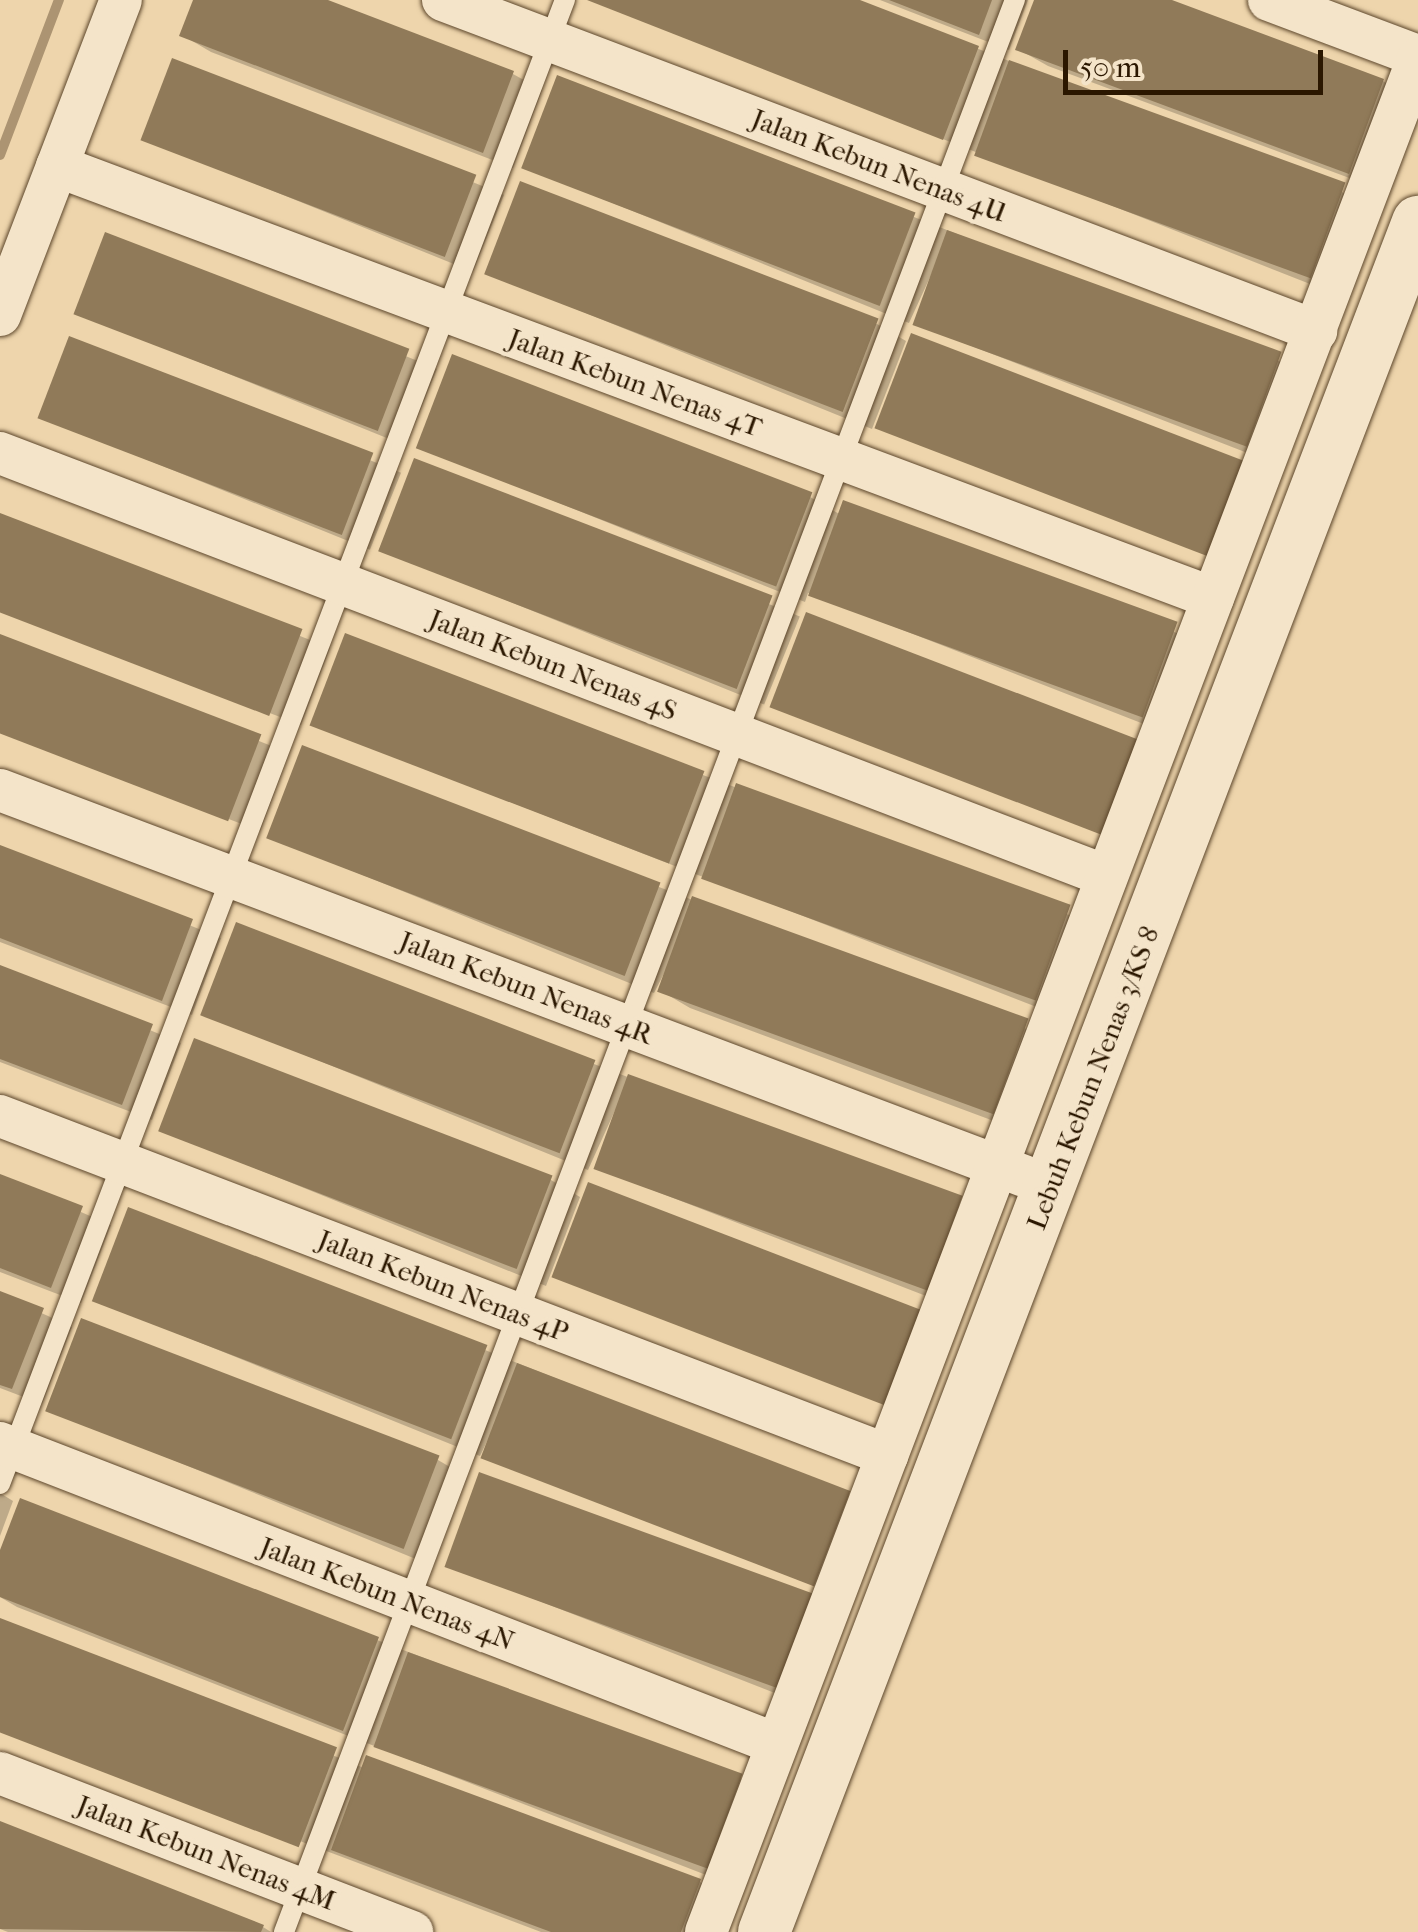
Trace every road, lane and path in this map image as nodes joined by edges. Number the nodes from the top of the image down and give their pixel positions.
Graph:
1 (121, 0) edge
2 (443, 0) edge
3 (565, 0) edge
4 (1014, 0) edge
5 (1269, 0) edge
6 (550, 40) junction
7 (1418, 58) edge
8 (57, 166) junction
9 (942, 190) junction
10 (1418, 222) edge
11 (446, 312) junction
12 (0, 314) edge
13 (1316, 331) junction
14 (0, 453) edge
15 (840, 460) junction
16 (343, 585) junction
17 (1213, 598) junction
18 (736, 735) junction
19 (0, 790) edge
20 (1106, 876) junction
21 (231, 877) junction
22 (626, 1026) junction
23 (0, 1116) edge
24 (122, 1164) junction
25 (999, 1167) junction
26 (1051, 1186) junction
27 (517, 1315) junction
28 (887, 1456) junction
29 (4, 1459) edge
30 (408, 1602) junction
31 (774, 1743) junction
32 (0, 1774) edge
33 (300, 1889) junction
34 (284, 1932) edge
35 (412, 1932) edge
36 (706, 1932) edge
37 (764, 1932) edge

1 - 8 street
2 - 6 street, Jalan Kebun Nenas 4U
3 - 6 lane
4 - 9 lane
5 - 7 street
6 - 9 street, Jalan Kebun Nenas 4U
6 - 11 lane
7 - 13 street
8 - 11 street, Jalan Kebun Nenas 4T
8 - 12 street
9 - 13 street, Jalan Kebun Nenas 4U
9 - 15 lane
10 - 26 street, Lebuh Kebun Nenas 3/KS 8
11 - 15 street, Jalan Kebun Nenas 4T
11 - 16 lane
13 - 17 street
14 - 16 street, Jalan Kebun Nenas 4S
15 - 17 street, Jalan Kebun Nenas 4T
15 - 18 lane
16 - 18 street, Jalan Kebun Nenas 4S
16 - 21 lane
17 - 20 street
18 - 20 street, Jalan Kebun Nenas 4S
18 - 22 lane
19 - 21 street, Jalan Kebun Nenas 4R
20 - 25 street
21 - 22 street, Jalan Kebun Nenas 4R
21 - 24 lane
22 - 25 street, Jalan Kebun Nenas 4R
22 - 27 lane
23 - 24 street, Jalan Kebun Nenas 4P
24 - 27 street, Jalan Kebun Nenas 4P
24 - 29 lane
25 - 26 street, Jalan Kebun Nenas 4R
25 - 28 street
26 - 37 street, Lebuh Kebun Nenas 3/KS 8
27 - 28 street, Jalan Kebun Nenas 4P
27 - 30 lane
28 - 31 street
29 - 30 street, Jalan Kebun Nenas 4N
30 - 31 street, Jalan Kebun Nenas 4N
30 - 33 lane
31 - 36 street
32 - 33 street, Jalan Kebun Nenas 4M
33 - 34 lane
33 - 35 street, Jalan Kebun Nenas 4M

